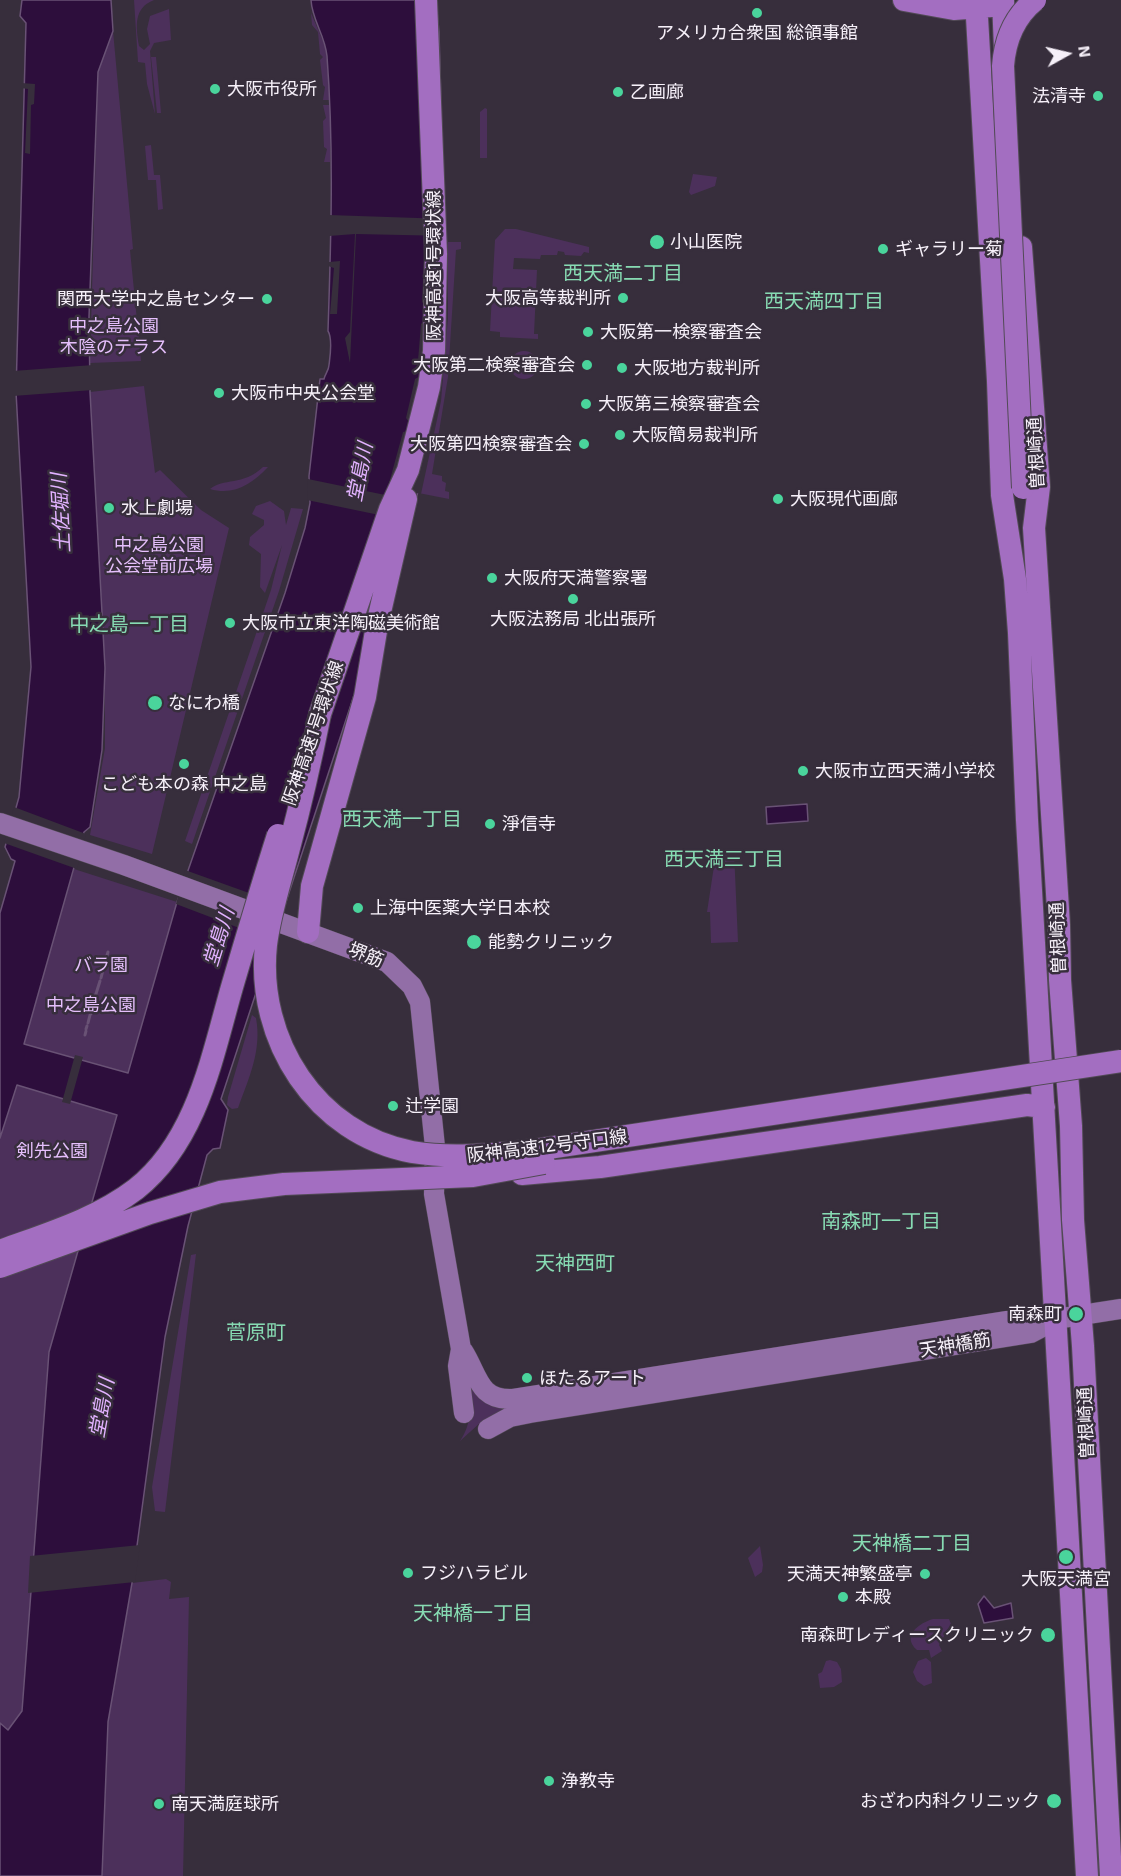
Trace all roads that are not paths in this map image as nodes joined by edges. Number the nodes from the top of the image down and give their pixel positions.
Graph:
1 (426, 0) edge
2 (904, 0) edge
3 (1035, 0) edge
4 (1008, 2) edge
5 (977, 4) edge
6 (421, 425) junction
7 (1020, 489) junction
8 (1034, 528) junction
9 (1015, 579) junction
10 (320, 714) junction
11 (5, 824) edge
12 (303, 931) junction
13 (1121, 1061) edge
14 (1121, 1075) edge
15 (1044, 1107) junction
16 (473, 1176) junction
17 (0, 1251) edge
18 (0, 1267) edge
19 (1121, 1309) edge
20 (1080, 1316) junction
21 (1056, 1319) junction
22 (461, 1349) junction
23 (513, 1399) joint
24 (464, 1413) dead end
25 (488, 1429) dead end
26 (1087, 1876) edge
27 (1111, 1876) edge

1 - 6 highway, 阪神高速1号環状線
2 - 5 highway
3 - 4 highway
3 - 7 highway, bridge
4 - 5 highway
4 - 7 highway
4 - 8 highway, 曽根崎通
5 - 9 highway, 曽根崎通
6 - 10 highway, 阪神高速1号環状線
6 - 12 highway
7 - 8 highway
7 - 9 highway
8 - 20 highway, 曽根崎通
9 - 15 highway, 曽根崎通
10 - 13 highway, 阪神高速12号守口線, bridge
10 - 17 highway, 阪神高速1号環状線, bridge
11 - 12 main road, 堺筋, bridge
12 - 22 main road, 堺筋
14 - 16 highway, 阪神高速12号守口線, bridge
15 - 16 highway, bridge
15 - 21 highway, 曽根崎通
16 - 18 highway, 阪神高速12号守口線, bridge
19 - 20 main road
20 - 21 main road
20 - 27 highway, 曽根崎通
21 - 23 main road, 天神橋筋
21 - 25 main road, 天神橋筋
21 - 26 highway, 曽根崎通
22 - 23 main road, 堺筋
22 - 24 main road, 堺筋

